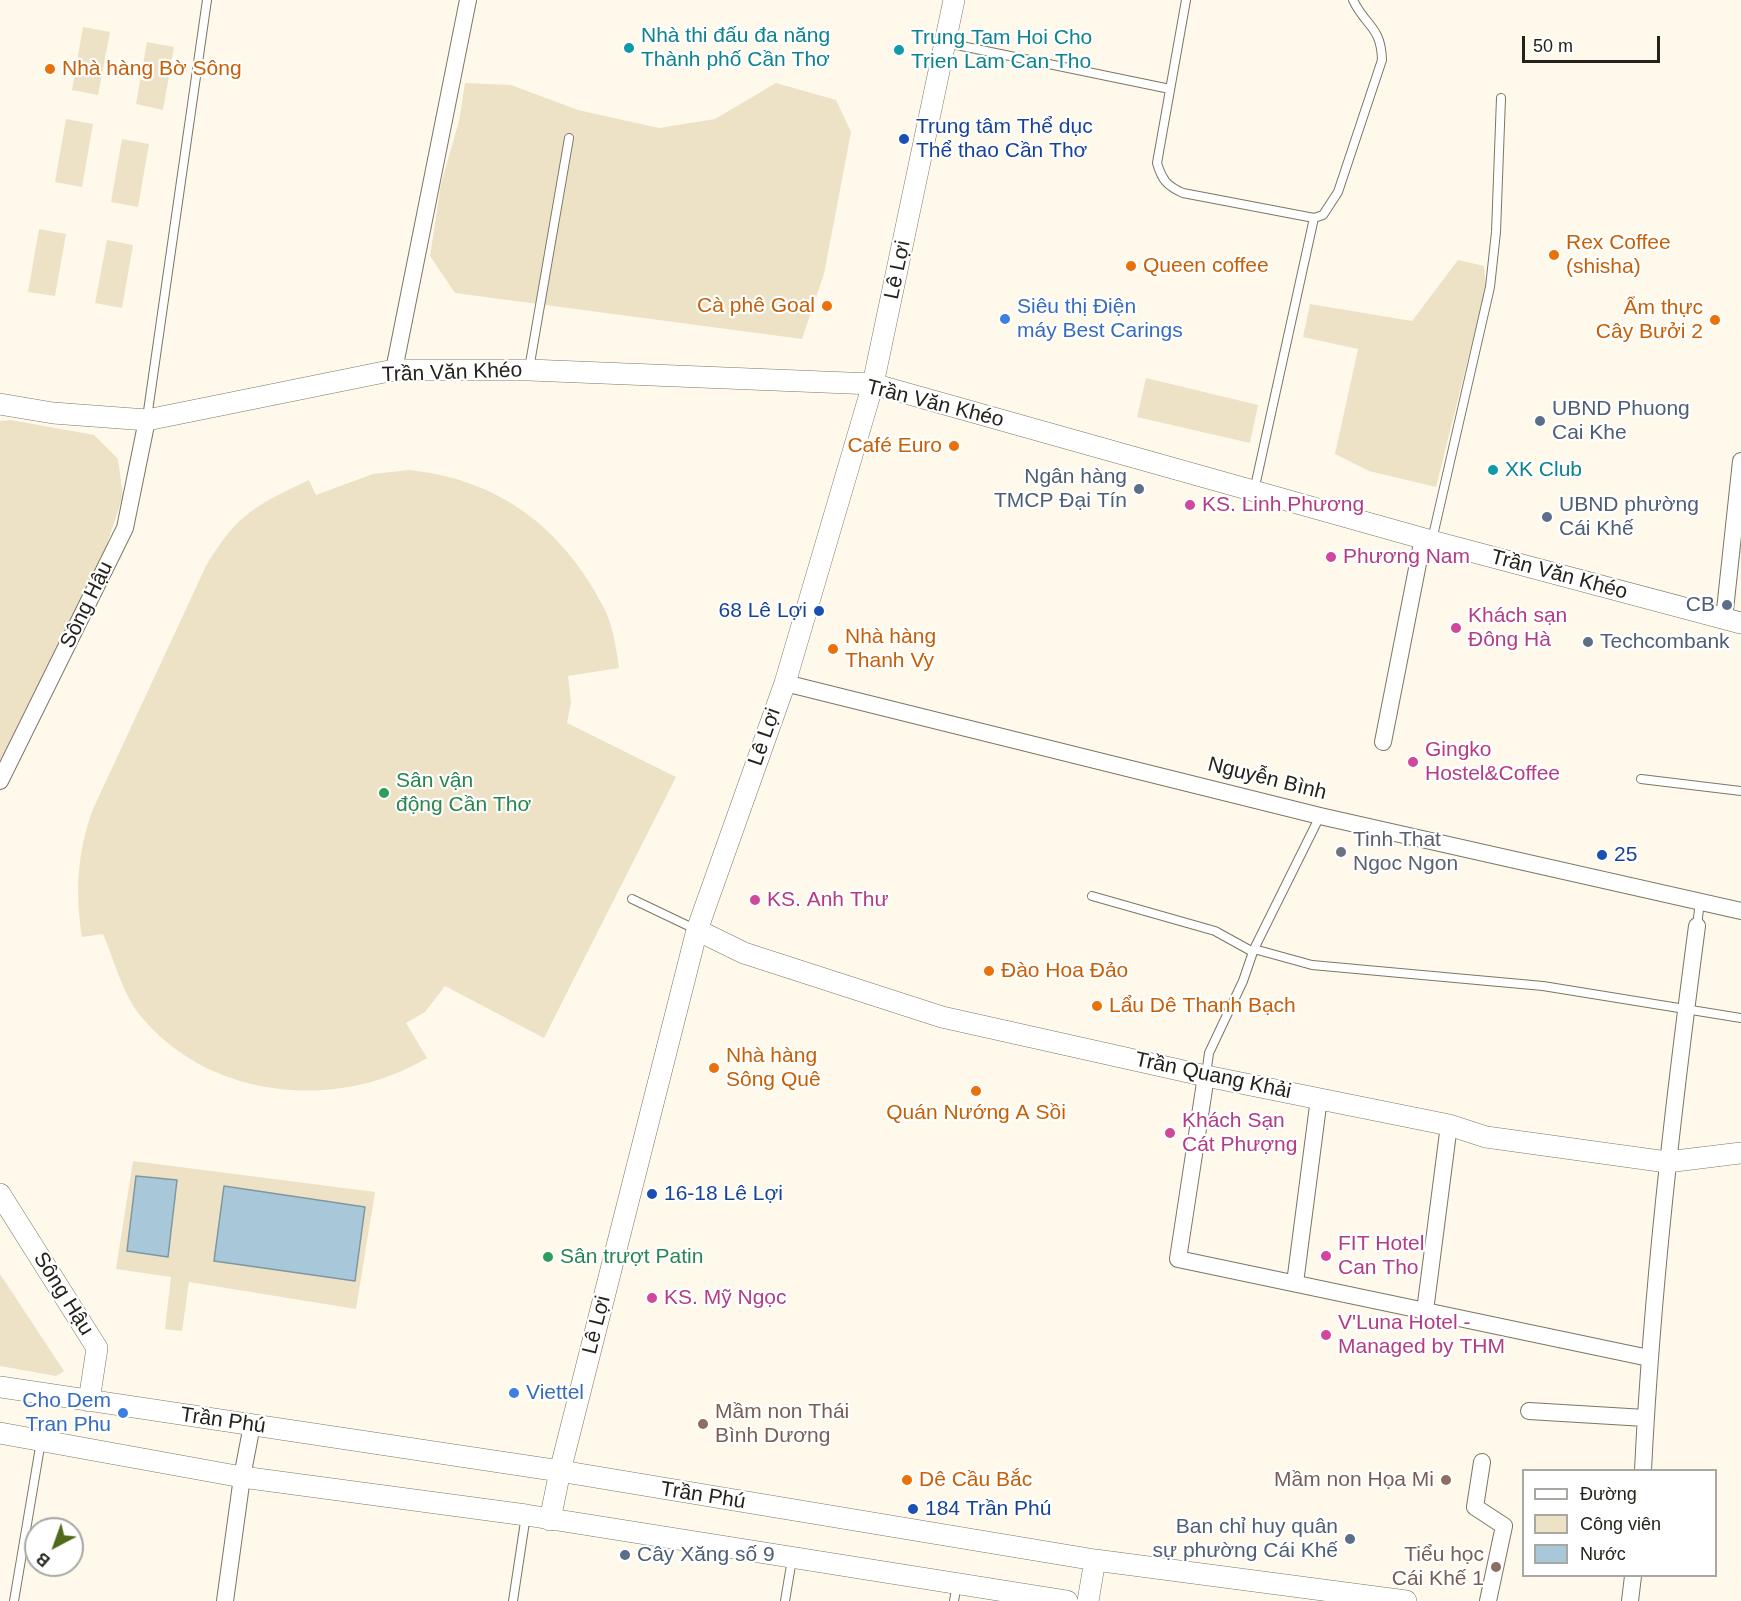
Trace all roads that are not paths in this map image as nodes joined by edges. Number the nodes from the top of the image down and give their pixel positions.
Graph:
1 (207, 0) edge
2 (468, 0) edge
3 (954, 0) edge
4 (1186, 0) edge
5 (1353, 0) edge
6 (945, 43) junction
7 (1170, 88) junction
8 (1501, 98) dead end
9 (569, 138) dead end
10 (1314, 218) junction
11 (394, 370) junction
12 (529, 370) junction
13 (873, 384) junction
14 (0, 404) edge
15 (147, 420) junction
16 (1741, 461) edge
17 (1254, 491) junction
18 (1427, 539) junction
19 (1733, 621) edge
20 (784, 683) junction
21 (1383, 742) dead end
22 (1641, 779) dead end
23 (0, 781) edge
24 (1741, 791) edge
25 (1320, 816) junction
26 (1092, 896) dead end
27 (632, 899) dead end
28 (1700, 902) junction
29 (1741, 910) edge
30 (1697, 926) joint
31 (697, 930) junction
32 (1254, 950) junction
33 (1686, 1010) junction
34 (1741, 1018) edge
35 (1206, 1076) junction
36 (1319, 1098) junction
37 (1449, 1125) junction
38 (1741, 1153) edge
39 (1667, 1162) junction
40 (0, 1194) edge
41 (1295, 1283) junction
42 (1425, 1311) junction
43 (1648, 1358) junction
44 (0, 1387) edge
45 (89, 1401) junction
46 (1529, 1412) dead end
47 (1645, 1418) junction
48 (252, 1425) junction
49 (0, 1433) edge
50 (41, 1440) junction
51 (1482, 1462) dead end
52 (1643, 1469) edge
53 (560, 1471) junction
54 (242, 1477) junction
55 (526, 1515) junction
56 (550, 1520) junction
57 (792, 1558) junction
58 (1095, 1560) junction
59 (1633, 1577) edge
60 (955, 1592) edge
61 (14, 1601) edge
62 (225, 1601) edge
63 (513, 1601) edge
64 (784, 1601) edge
65 (1067, 1601) edge
66 (1088, 1601) edge
67 (1406, 1601) edge
68 (1488, 1601) edge
69 (1630, 1601) edge

1 - 15 lane
2 - 11 street
3 - 6 street, Lê Lợi
4 - 7 lane
5 - 10 lane
6 - 7 lane
6 - 13 street, Lê Lợi
7 - 10 lane
8 - 18 lane
9 - 12 lane
10 - 17 lane
11 - 12 street, Trần Văn Khéo
11 - 15 street, Trần Văn Khéo
12 - 13 street, Trần Văn Khéo
13 - 17 street, Trần Văn Khéo
13 - 20 street, Lê Lợi
14 - 15 street, Trần Văn Khéo
15 - 23 street, Sông Hậu
16 - 19 street
17 - 18 street, Trần Văn Khéo
18 - 19 street, Trần Văn Khéo
18 - 21 street
20 - 25 street, Nguyễn Bình
20 - 31 street, Lê Lợi
22 - 24 lane
25 - 28 street, Nguyễn Bình
25 - 32 lane
26 - 32 lane
27 - 31 lane
28 - 29 street, Nguyễn Bình
28 - 30 lane
30 - 33 street
31 - 35 street, Trần Quang Khải
31 - 53 street, Lê Lợi
32 - 33 lane
32 - 35 lane
33 - 34 lane
33 - 39 street
35 - 36 street, Trần Quang Khải
35 - 41 street
36 - 37 street, Trần Quang Khải
36 - 41 street
37 - 39 street, Trần Quang Khải
37 - 42 street
38 - 39 street, Trần Quang Khải
39 - 43 street
40 - 45 street, Sông Hậu
41 - 42 street
42 - 43 street
43 - 47 street
44 - 45 street, Trần Phú
45 - 48 street, Trần Phú
46 - 47 street
47 - 52 street
48 - 53 street, Trần Phú
48 - 54 street
49 - 50 street
50 - 54 street
50 - 61 lane
51 - 68 street
53 - 56 street, Lê Lợi
53 - 58 street, Trần Phú
54 - 55 street
54 - 62 street
55 - 56 street
55 - 63 lane
56 - 57 street
57 - 60 street
57 - 64 lane
58 - 66 street
58 - 67 street, Trần Phú
59 - 69 street
60 - 65 street

